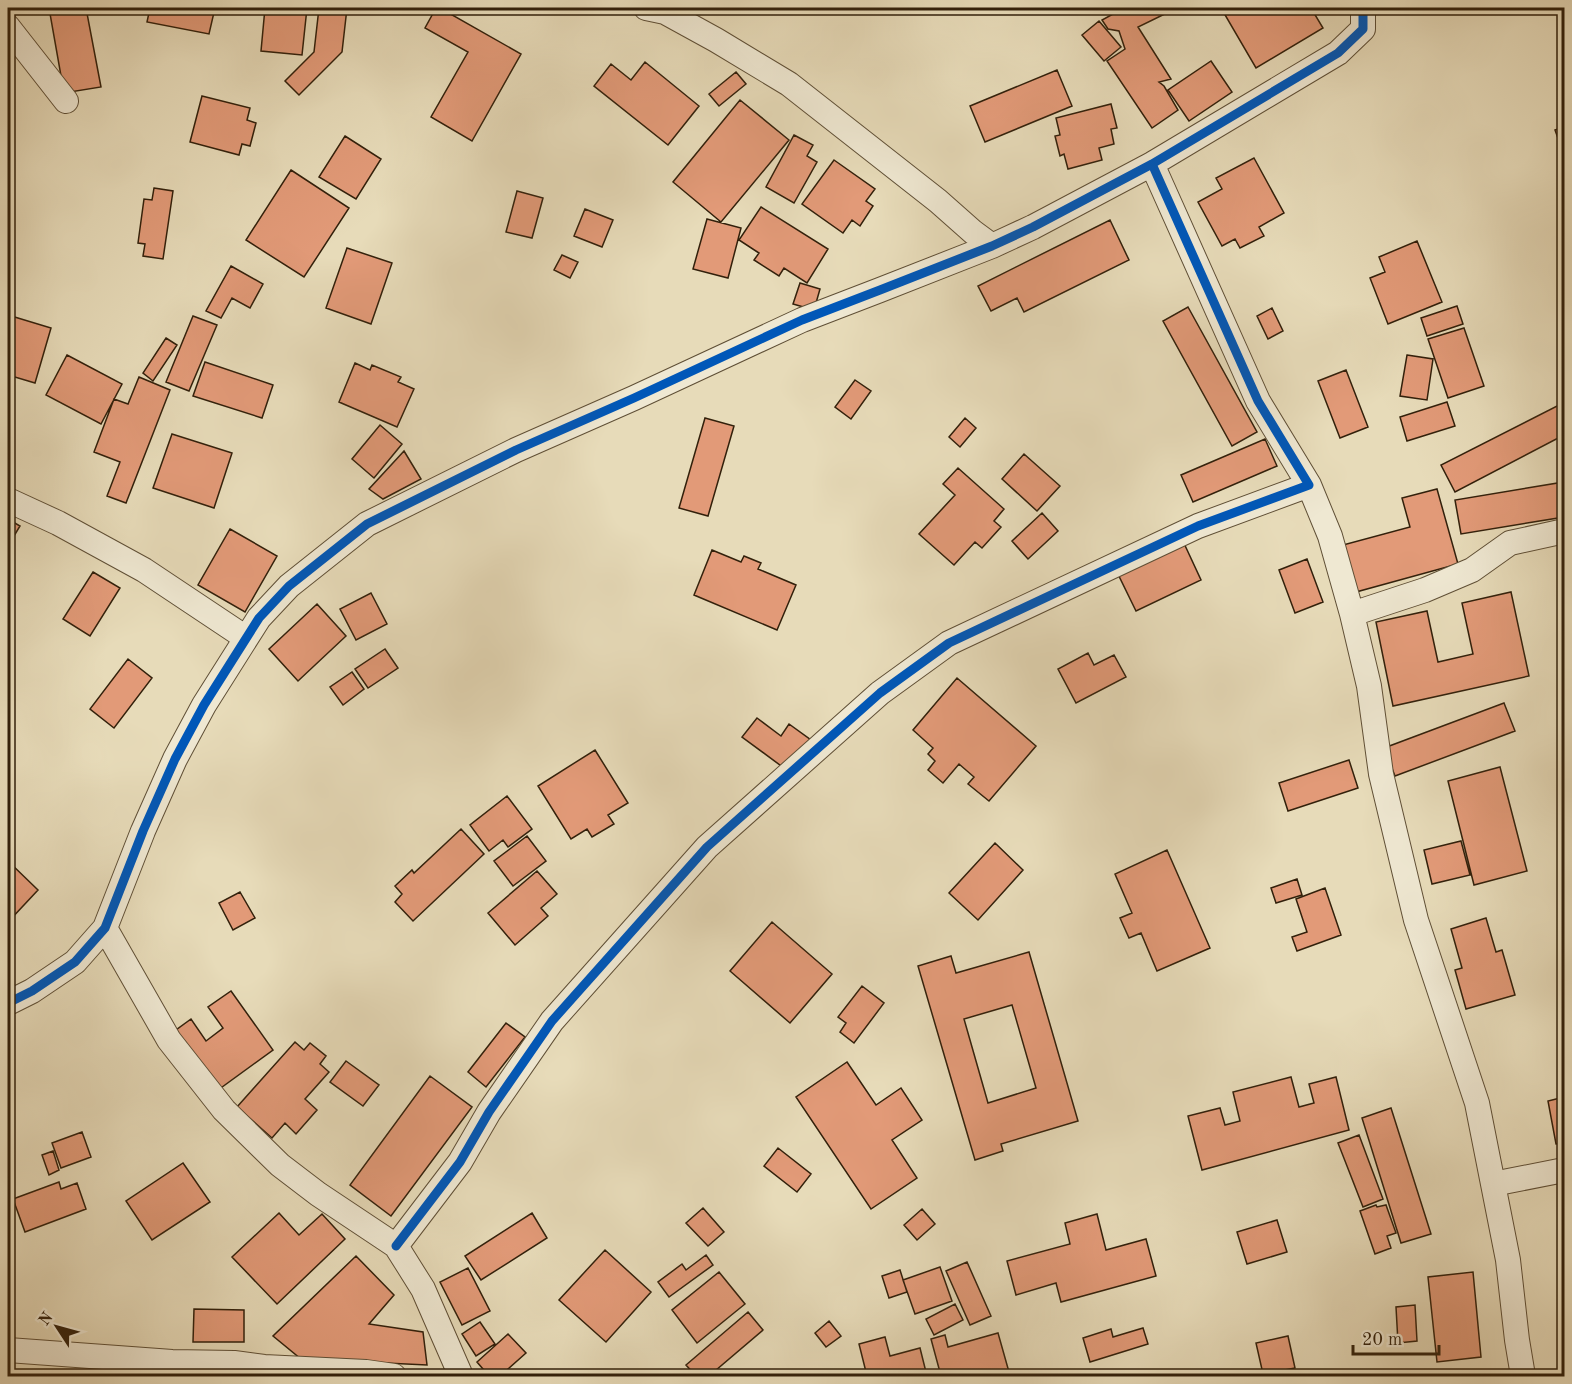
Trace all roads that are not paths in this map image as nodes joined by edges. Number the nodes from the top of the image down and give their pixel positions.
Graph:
1 (646, 8) edge
2 (1363, 8) edge
3 (8, 27) edge
4 (66, 101) dead end
5 (1152, 164) junction
6 (992, 246) junction
7 (1309, 485) junction
8 (8, 500) edge
9 (1564, 533) edge
10 (1352, 614) junction
11 (246, 638) junction
12 (105, 928) junction
13 (8, 1003) edge
14 (1564, 1170) edge
15 (1493, 1184) junction
16 (396, 1246) junction
17 (8, 1350) edge
18 (393, 1377) edge
19 (461, 1377) edge
20 (1523, 1377) edge

1 - 6 street
2 - 5 street
3 - 4 street
5 - 6 street
5 - 7 street
6 - 11 street
7 - 10 street
7 - 16 street
8 - 11 street
9 - 10 street
10 - 15 street
11 - 12 street
12 - 13 street
12 - 16 street
14 - 15 street
15 - 20 street
16 - 19 street
17 - 18 street

